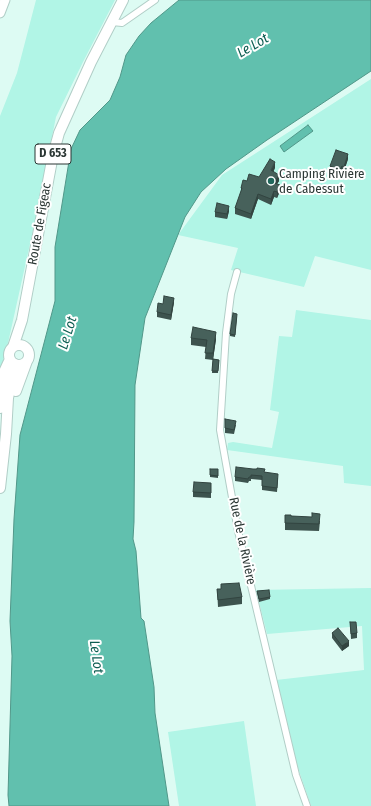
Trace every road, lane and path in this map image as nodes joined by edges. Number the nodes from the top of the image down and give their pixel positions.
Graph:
1 (5, 0) edge
2 (123, 0) edge
3 (155, 0) edge
4 (0, 13) edge
5 (112, 22) junction
6 (237, 272) dead end
7 (22, 320) junction
8 (24, 346) junction
9 (13, 347) junction
10 (13, 361) junction
11 (27, 361) junction
12 (0, 408) edge
13 (6, 434) junction
14 (0, 488) edge
15 (307, 806) edge

1 - 4 street
2 - 5 main road, Route de Figeac / D 653
3 - 5 street
5 - 7 main road, Route de Figeac / D 653
6 - 15 street, Rue de la Rivière
7 - 8 main road, Route de Figeac / D 653
7 - 9 main road, Route de Figeac / D 653
8 - 9 main road
8 - 11 main road
9 - 10 main road
10 - 11 main road
10 - 12 main road
10 - 13 main road
11 - 13 main road
13 - 14 main road

